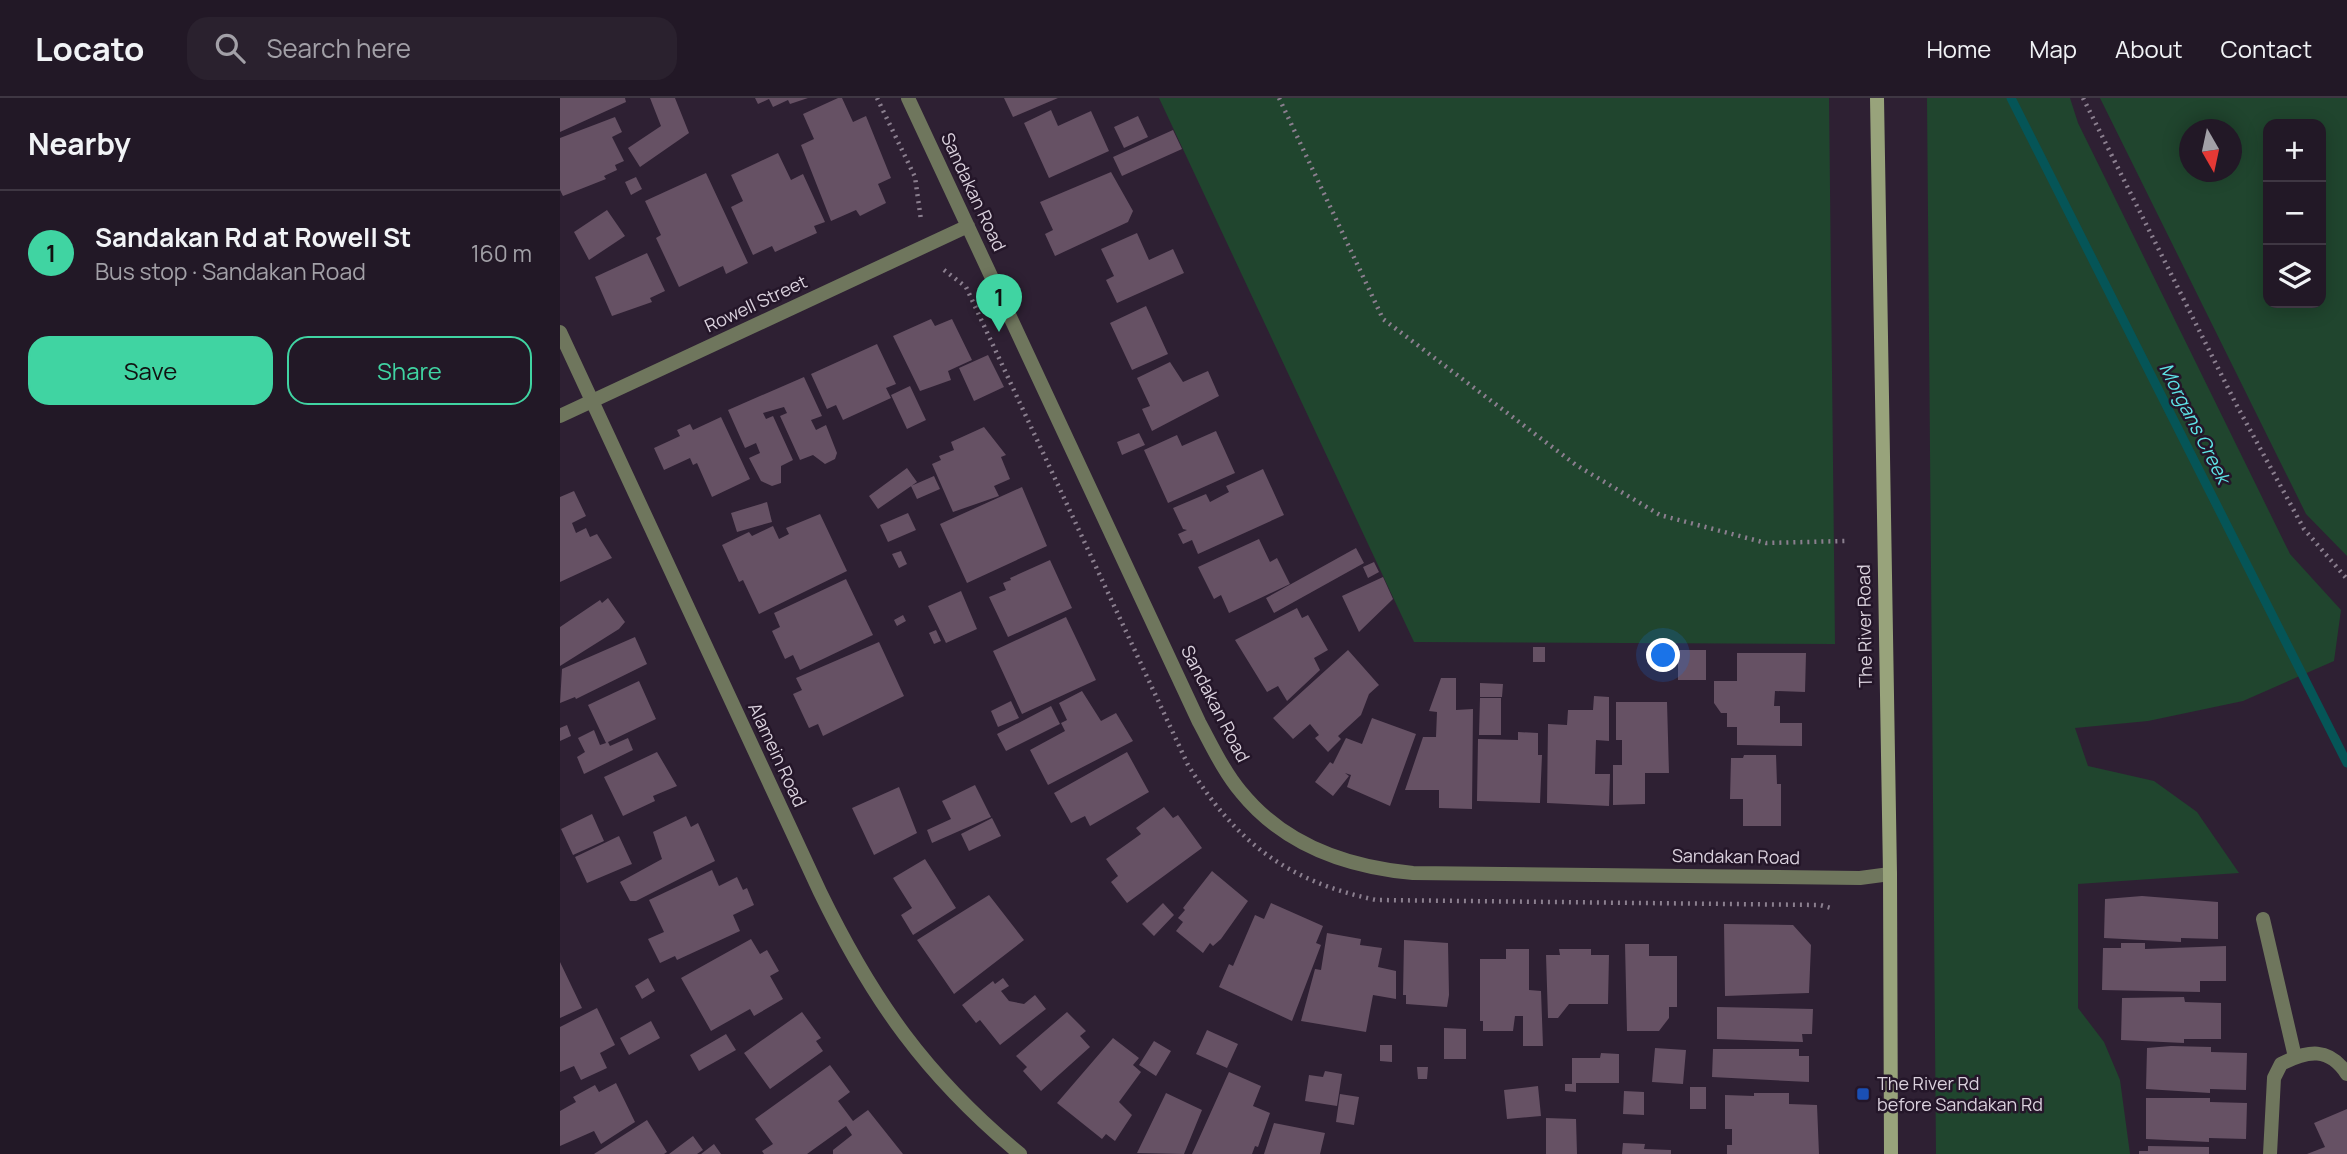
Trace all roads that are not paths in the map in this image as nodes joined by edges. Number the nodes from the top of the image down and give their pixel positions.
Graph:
1 (908, 98) edge
2 (1877, 98) edge
3 (968, 226) junction
4 (560, 332) edge
5 (592, 401) junction
6 (560, 416) edge
7 (1890, 873) junction
8 (2263, 919) dead end
9 (2295, 1057) junction
10 (2347, 1074) edge
11 (1020, 1154) edge
12 (1891, 1154) edge
13 (2270, 1154) edge

1 - 3 street, Sandakan Road
2 - 7 main road, The River Road
3 - 5 street, Rowell Street
3 - 7 street, Sandakan Road
4 - 5 street, Alamein Road
5 - 6 street, Rowell Street
5 - 11 street, Alamein Road
7 - 12 main road, The River Road
8 - 9 street
9 - 10 street
9 - 13 street

